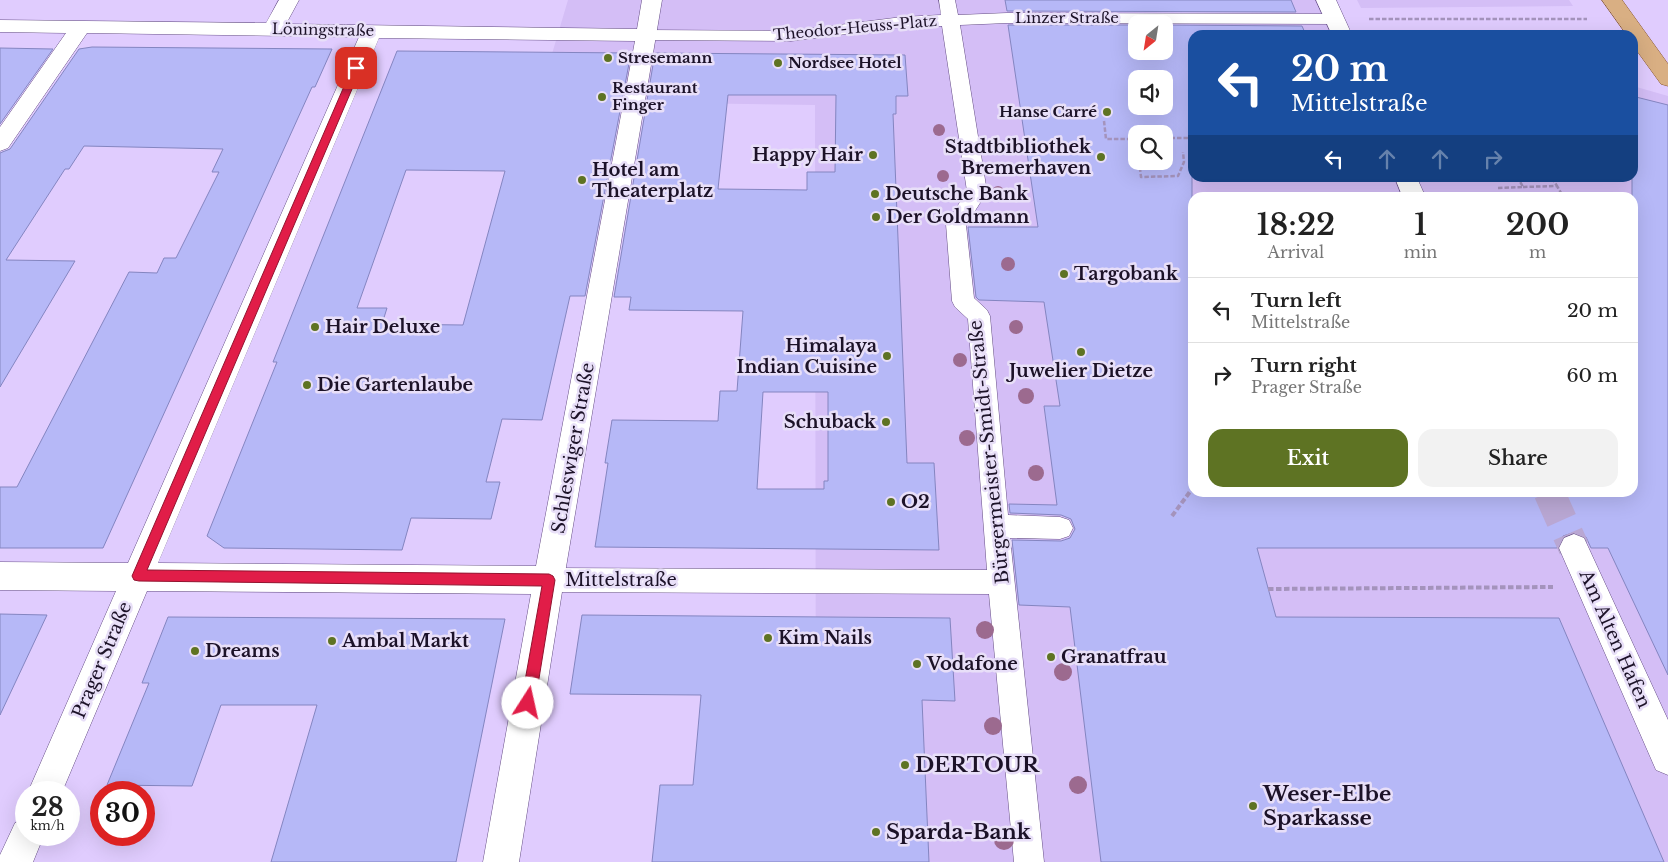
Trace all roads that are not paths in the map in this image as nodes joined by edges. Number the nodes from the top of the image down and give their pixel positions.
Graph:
1 (289, 0) edge
2 (652, 0) edge
3 (947, 0) edge
4 (1326, 0) edge
5 (1612, 0) edge
6 (950, 20) junction
7 (0, 26) edge
8 (81, 27) junction
9 (1338, 27) edge
10 (273, 30) junction
11 (1634, 30) edge
12 (372, 31) junction
13 (645, 35) junction
14 (1638, 36) edge
15 (954, 55) joint
16 (1668, 79) edge
17 (0, 143) edge
18 (996, 526) junction
19 (1060, 528) dead end
20 (1574, 548) tunnel mouth
21 (0, 576) edge
22 (139, 576) junction
23 (549, 580) junction
24 (1001, 582) junction
25 (1668, 758) edge
26 (50, 781) edge
27 (22, 846) edge
28 (15, 862) edge
29 (501, 862) edge
30 (1029, 862) edge

1 - 10 street
2 - 13 street
3 - 6 street, Theodor-Heuss-Platz
4 - 9 street
5 - 11 main road
6 - 9 street, Linzer Straße
6 - 13 street, Theodor-Heuss-Platz
6 - 15 street, Theodor-Heuss-Platz
7 - 8 street, Löningstraße
8 - 10 street, Löningstraße
8 - 17 street
10 - 12 street, Löningstraße
12 - 13 street, Löningstraße
12 - 22 street, Prager Straße
13 - 23 street, Schleswiger Straße
14 - 16 main road
15 - 18 street, Bürgermeister-Smidt-Straße
18 - 19 street
18 - 24 street, Bürgermeister-Smidt-Straße
20 - 25 street, Am Alten Hafen
21 - 22 street, Mittelstraße
22 - 23 street, Mittelstraße
22 - 26 street, Prager Straße
23 - 24 street, Mittelstraße
23 - 29 street, Schleswiger Straße
24 - 30 street, Bürgermeister-Smidt-Straße
27 - 28 street

